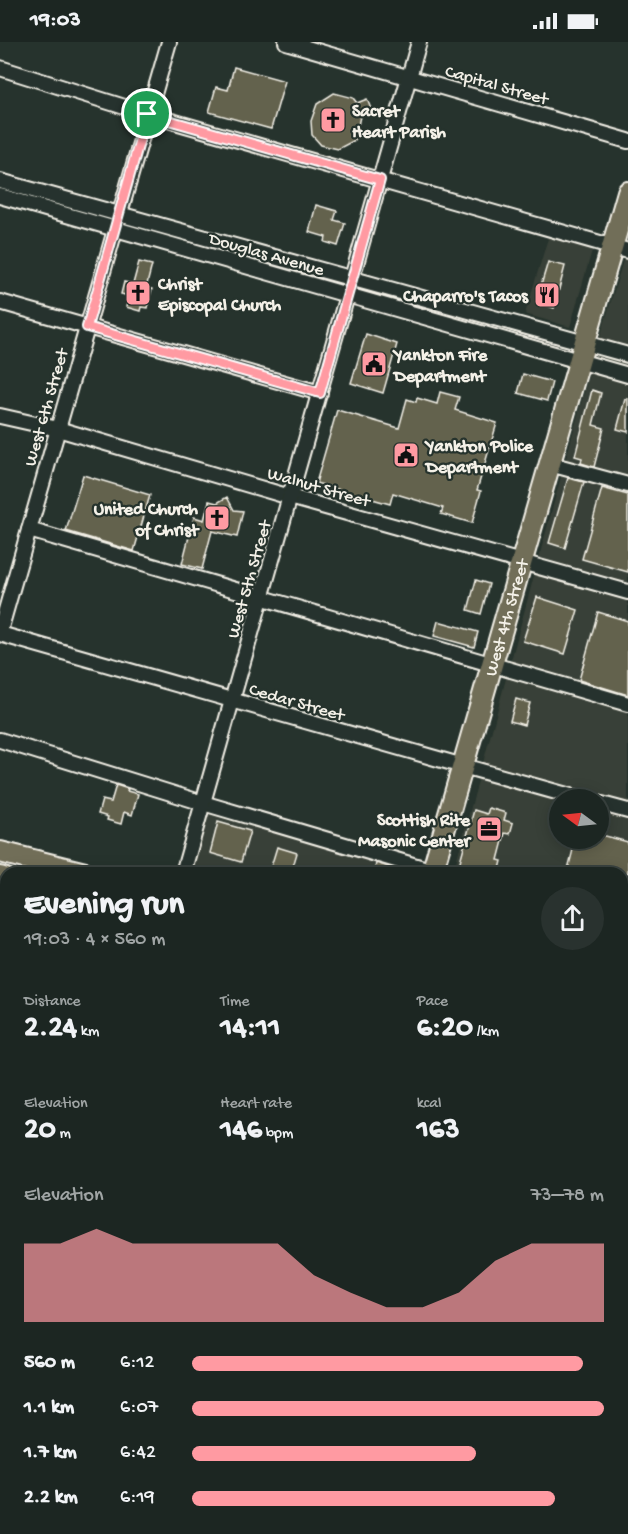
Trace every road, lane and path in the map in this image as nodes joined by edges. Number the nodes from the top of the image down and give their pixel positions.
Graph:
1 (169, 42) edge
2 (286, 42) edge
3 (419, 42) edge
4 (0, 68) edge
5 (409, 77) junction
6 (147, 114) junction
7 (628, 141) edge
8 (380, 180) junction
9 (0, 181) edge
10 (628, 192) edge
11 (0, 196) edge
12 (120, 214) junction
13 (115, 229) junction
14 (620, 249) edge
15 (352, 278) junction
16 (348, 295) junction
17 (0, 302) edge
18 (87, 327) junction
19 (581, 352) junction
20 (628, 355) edge
21 (628, 375) edge
22 (320, 393) junction
23 (1, 417) edge
24 (58, 429) junction
25 (550, 464) junction
26 (628, 485) edge
27 (290, 496) junction
28 (29, 530) junction
29 (522, 562) junction
30 (628, 592) edge
31 (261, 598) junction
32 (0, 632) edge
33 (492, 665) junction
34 (232, 701) junction
35 (628, 705) edge
36 (0, 740) edge
37 (463, 766) junction
38 (549, 790) edge
39 (203, 803) junction
40 (609, 806) edge
41 (628, 811) edge
42 (0, 852) edge
43 (61, 867) edge
44 (185, 867) edge
45 (419, 867) edge
46 (437, 867) edge

1 - 6 street, West 6th Street
2 - 5 street, Capital Street
3 - 5 street, West 5th Street
4 - 6 street
5 - 7 street, Capital Street
5 - 8 street, West 5th Street
6 - 8 street
6 - 12 street, West 6th Street
8 - 14 street
8 - 15 street, West 5th Street
9 - 12 street, Douglas Avenue
10 - 14 highway, West 4th Street
11 - 13 street, Douglas Avenue
12 - 13 street, West 6th Street
12 - 15 street, Douglas Avenue
13 - 16 street, Douglas Avenue
13 - 18 street, West 6th Street
14 - 19 highway, West 4th Street
15 - 16 street, West 5th Street
15 - 19 street, Douglas Avenue
16 - 19 street, Douglas Avenue
16 - 22 street, West 5th Street
17 - 18 street
18 - 22 street
18 - 24 street, West 6th Street
19 - 20 street, Douglas Avenue
19 - 21 street, Douglas Avenue
19 - 25 highway, West 4th Street
22 - 27 street, West 5th Street
23 - 24 street, Walnut Street
24 - 27 street, Walnut Street
24 - 28 street, West 6th Street
25 - 26 street
25 - 29 highway, West 4th Street
27 - 29 street, Walnut Street
27 - 31 street, West 5th Street
28 - 31 street
28 - 32 street, West 6th Street
29 - 30 street, Walnut Street
29 - 33 highway, West 4th Street
31 - 33 street
31 - 34 street, West 5th Street
32 - 34 street, Cedar Street
33 - 35 street
33 - 37 highway, West 4th Street
34 - 37 street, Cedar Street
34 - 39 street, West 5th Street
36 - 39 street
37 - 38 street, Cedar Street
37 - 46 highway, West 4th Street
39 - 44 street, West 5th Street
39 - 45 street
40 - 41 street
42 - 43 highway

